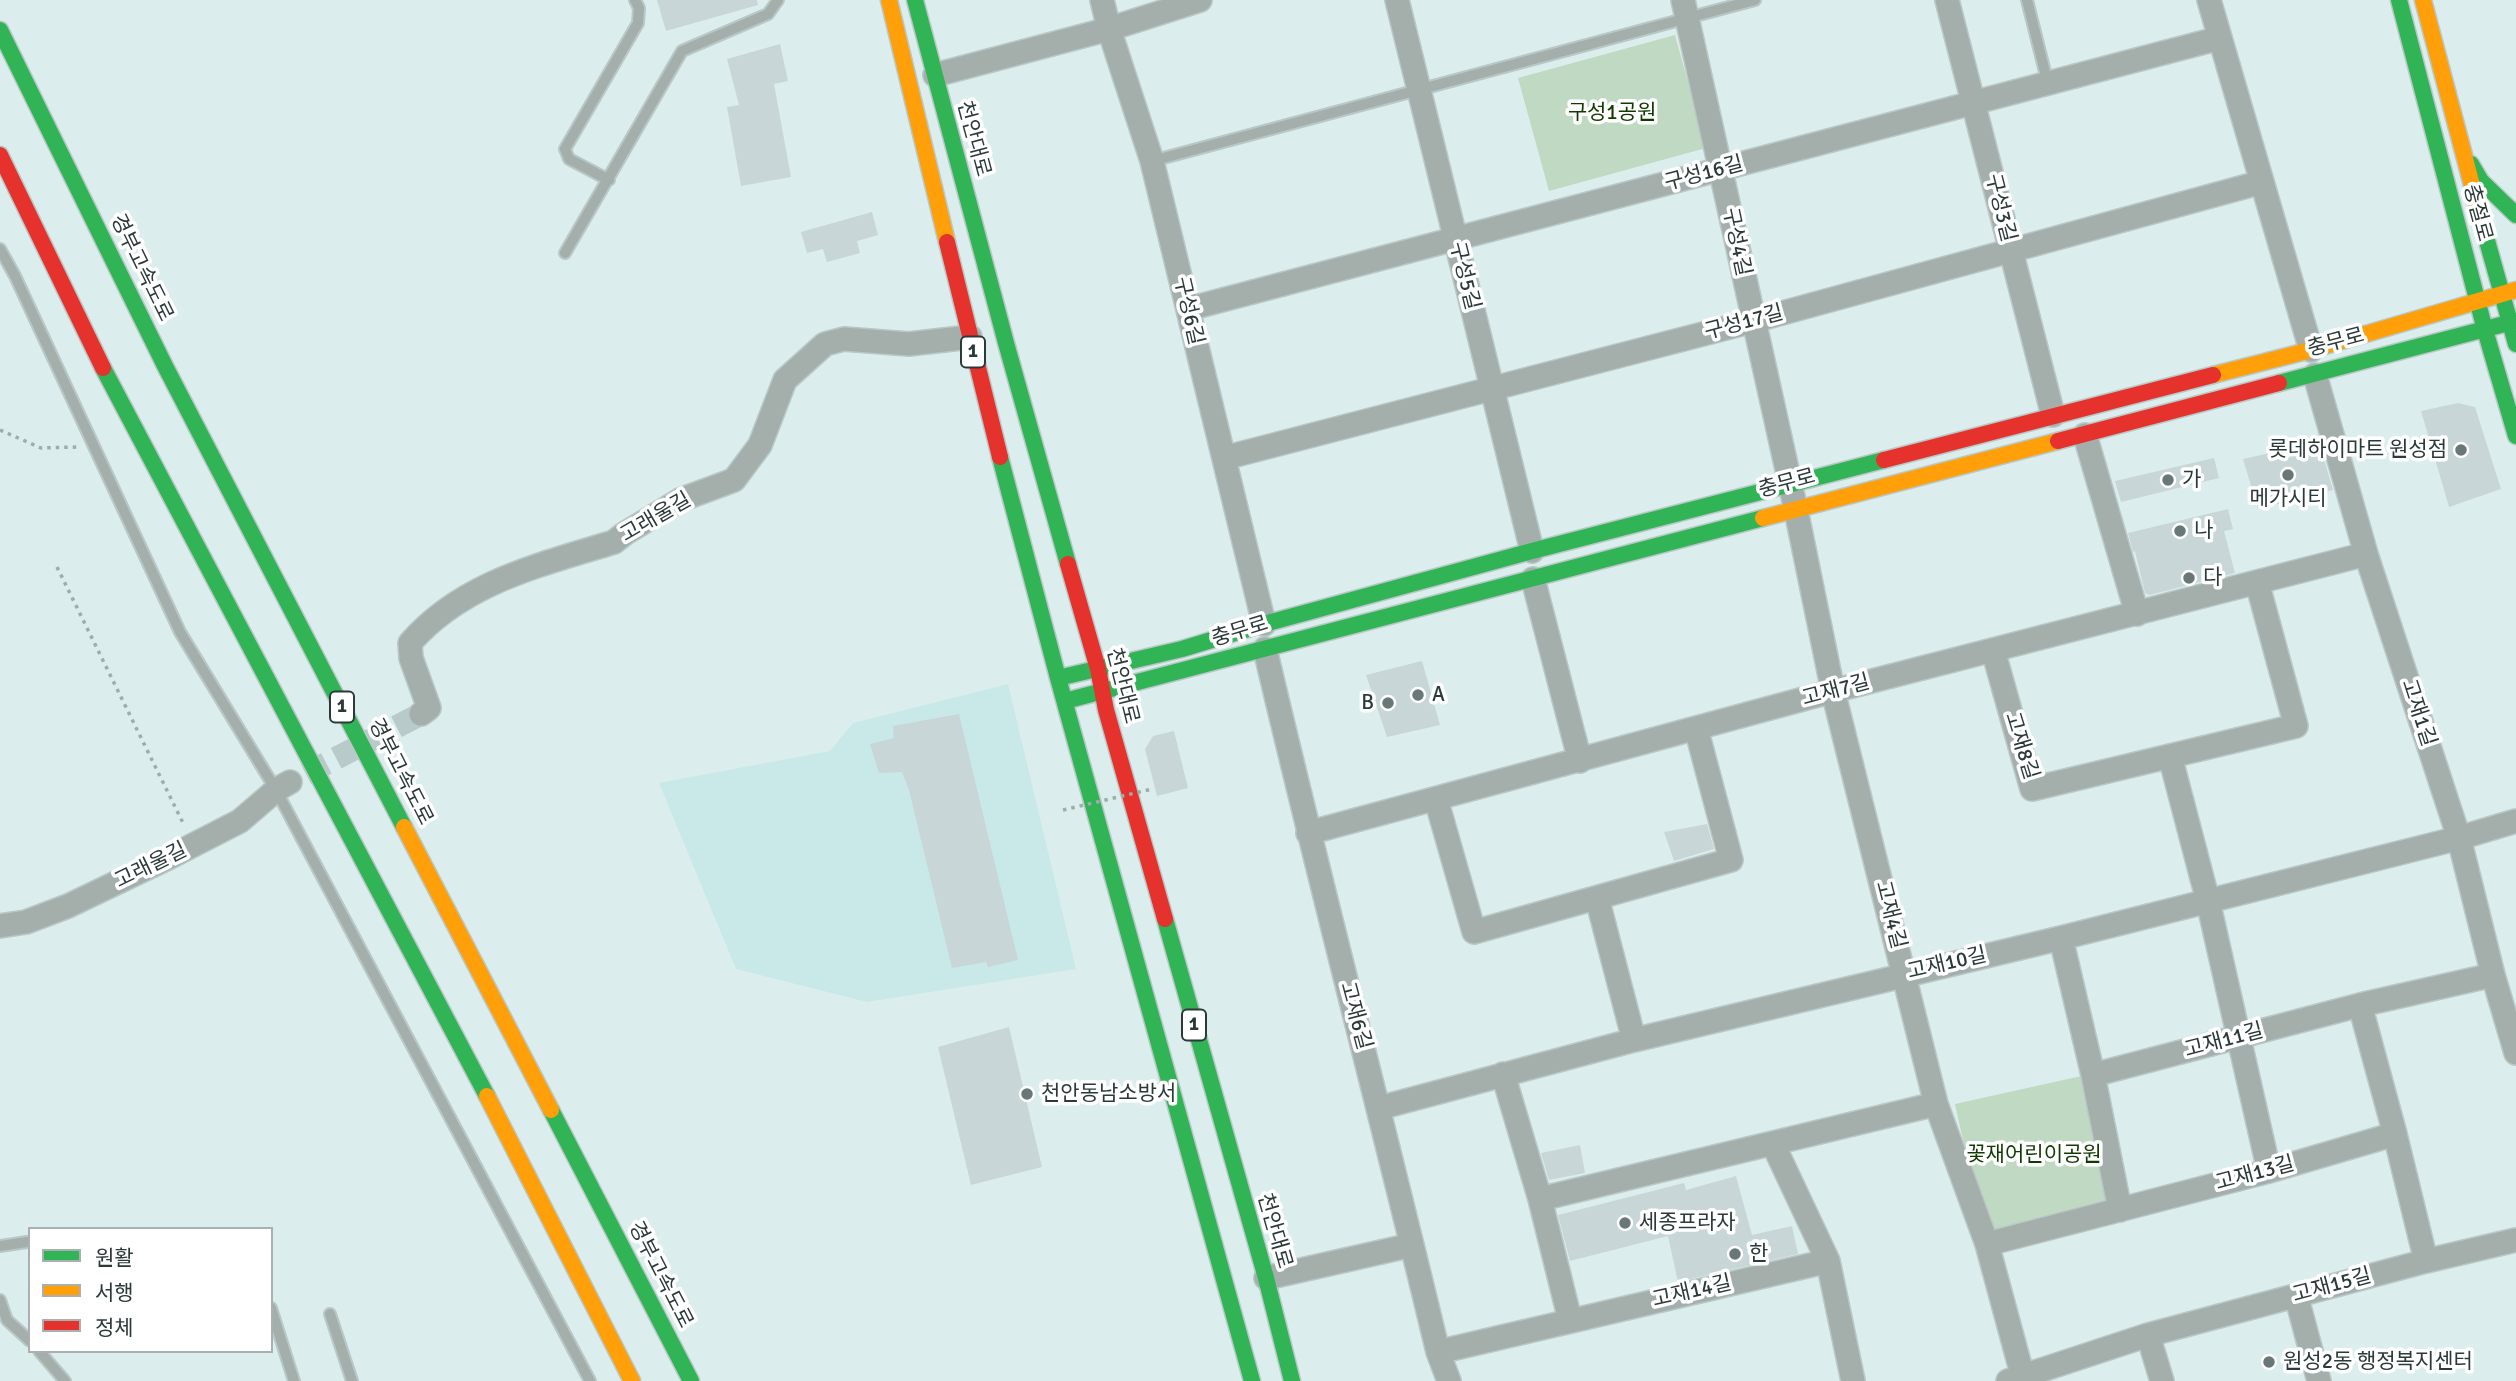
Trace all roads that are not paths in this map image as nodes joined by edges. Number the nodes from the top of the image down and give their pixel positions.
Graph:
1 (635, 0) edge
2 (778, 0) edge
3 (889, 0) edge
4 (915, 0) edge
5 (1102, 0) edge
6 (1200, 0) edge
7 (1397, 0) edge
8 (1755, 0) edge
9 (1947, 0) edge
10 (2027, 0) edge
11 (2210, 0) edge
12 (2399, 0) edge
13 (2423, 0) edge
14 (1685, 9) edge
15 (1109, 29) junction
16 (0, 30) edge
17 (2220, 38) junction
18 (935, 75) junction
19 (2048, 84) junction
20 (1418, 89) junction
21 (1974, 103) junction
22 (2458, 139) junction
23 (0, 155) edge
24 (1152, 160) junction
25 (1720, 170) junction
26 (609, 180) junction
27 (2262, 182) junction
28 (2516, 215) edge
29 (1456, 240) junction
30 (0, 249) edge
31 (2011, 250) junction
32 (565, 253) dead end
33 (2509, 292) edge
34 (2478, 303) junction
35 (1188, 309) junction
36 (1753, 321) junction
37 (2513, 322) edge
38 (2486, 330) junction
39 (970, 337) junction
40 (2516, 344) edge
41 (2311, 350) junction
42 (2315, 374) junction
43 (1492, 389) junction
44 (2053, 415) junction
45 (2085, 435) junction
46 (2516, 436) edge
47 (1224, 458) junction
48 (1789, 483) junction
49 (1796, 510) junction
50 (1532, 551) junction
51 (2365, 554) junction
52 (1533, 579) junction
53 (2257, 582) junction
54 (2137, 614) junction
55 (1264, 624) junction
56 (1265, 649) junction
57 (1993, 650) junction
58 (1098, 669) junction
59 (1058, 677) junction
60 (1833, 691) junction
61 (1101, 692) junction
62 (1065, 701) junction
63 (421, 714) dead end
64 (1696, 729) junction
65 (2170, 756) junction
66 (1580, 761) junction
67 (283, 786) junction
68 (1436, 799) junction
69 (2516, 821) edge
70 (1308, 833) junction
71 (2459, 838) junction
72 (1597, 898) junction
73 (2208, 901) junction
74 (0, 926) edge
75 (2061, 938) junction
76 (1905, 973) junction
77 (2493, 975) junction
78 (2360, 1005) junction
79 (2239, 1037) junction
80 (1634, 1040) junction
81 (2516, 1053) edge
82 (1503, 1074) junction
83 (2093, 1075) junction
84 (1936, 1104) junction
85 (1379, 1108) junction
86 (2395, 1134) junction
87 (1773, 1144) junction
88 (2269, 1171) junction
89 (1540, 1199) junction
90 (2120, 1210) junction
91 (2516, 1240) edge
92 (27, 1242) dead end
93 (1987, 1244) junction
94 (1412, 1245) junction
95 (0, 1246) edge
96 (1828, 1261) junction
97 (2426, 1261) junction
98 (1266, 1278) junction
99 (2296, 1295) junction
100 (0, 1300) edge
101 (330, 1314) dead end
102 (273, 1315) edge
103 (1570, 1320) junction
104 (2148, 1335) junction
105 (28, 1339) edge
106 (41, 1353) edge
107 (1438, 1353) junction
108 (2018, 1379) edge
109 (65, 1381) edge
110 (293, 1381) edge
111 (352, 1381) edge
112 (590, 1381) edge
113 (632, 1381) edge
114 (691, 1381) edge
115 (1252, 1381) edge
116 (1293, 1381) edge
117 (1449, 1381) edge
118 (1853, 1381) edge
119 (2162, 1381) edge
120 (2319, 1381) edge

1 - 26 lane
2 - 26 lane
3 - 39 main road, 1
4 - 18 main road, 천안대로 / 1
5 - 15 street, 구성6길
6 - 15 street
7 - 20 street, 구성5길
8 - 14 lane
9 - 21 street, 구성3길
10 - 19 lane
11 - 17 street
12 - 34 main road, 충절로
13 - 22 main road, 충절로
14 - 20 lane
14 - 25 street, 구성4길
15 - 18 street
15 - 24 street, 구성6길
16 - 114 main road, 경부고속도로 / 1
17 - 19 street, 구성16길
17 - 27 street
18 - 58 main road, 천안대로 / 1
19 - 21 street, 구성16길
20 - 24 lane
20 - 29 street, 구성5길
21 - 25 street, 구성16길
21 - 31 street, 구성3길
22 - 28 main road
22 - 33 main road, 충절로
23 - 113 main road
24 - 35 street, 구성6길
25 - 29 street, 구성16길
25 - 36 street, 구성4길
26 - 32 lane
27 - 31 street, 구성17길
27 - 41 street
29 - 35 street, 구성16길
29 - 43 street, 구성5길
30 - 67 lane
31 - 36 street, 구성17길
31 - 44 street, 구성3길
33 - 34 main road, 충무로
33 - 37 main road, 충절로
34 - 38 main road, 충절로
34 - 41 main road, 충무로
35 - 47 street, 구성6길
36 - 43 street, 구성17길
36 - 48 street, 구성4길
37 - 38 main road, 충무로
37 - 40 main road, 충절로
38 - 42 main road, 충무로
38 - 46 main road, 충절로
39 - 59 main road, 1
39 - 63 street, 고래울길
41 - 44 main road, 충무로
42 - 45 main road, 충무로
42 - 51 street, 고재1길
43 - 47 street, 구성17길
43 - 50 street, 구성5길
44 - 48 main road, 충무로
45 - 49 main road, 충무로
45 - 54 street
47 - 55 street, 구성6길
48 - 49 street, 고재4길
48 - 50 main road, 충무로
49 - 52 main road, 충무로
49 - 60 street, 고재4길
50 - 55 main road, 충무로
51 - 53 street, 고재7길
51 - 71 street, 고재1길
52 - 56 main road, 충무로
52 - 66 street
53 - 54 street, 고재7길
53 - 65 street, 고재8길
54 - 57 street, 고재7길
55 - 58 main road, 충무로
56 - 61 main road, 충무로
56 - 70 street, 고재6길
57 - 60 street, 고재7길
57 - 65 street, 고재8길
58 - 59 main road, 충무로
58 - 61 main road, 천안대로 / 1
59 - 62 main road, 1
60 - 64 street, 고재7길
60 - 76 street, 고재4길
61 - 62 main road, 충무로
61 - 98 main road, 천안대로 / 1
62 - 115 main road, 1
64 - 66 street, 고재7길
64 - 72 street
65 - 73 street
66 - 68 street, 고재7길
67 - 74 street, 고래울길
67 - 112 lane
68 - 70 street, 고재7길
68 - 72 street
69 - 71 street, 고재10길
70 - 85 street, 고재6길
71 - 73 street, 고재10길
71 - 77 street, 고재1길
72 - 80 street
73 - 75 street, 고재10길
73 - 79 street
75 - 76 street, 고재10길
75 - 83 street
76 - 80 street, 고재10길
76 - 84 street, 고재4길
77 - 78 street, 고재11길
77 - 81 street, 고재1길
78 - 79 street, 고재11길
78 - 86 street
79 - 83 street, 고재11길
79 - 88 street
80 - 82 street, 고재10길
82 - 85 street, 고재10길
82 - 89 street
83 - 90 street
84 - 87 street
84 - 93 street, 고재4길
85 - 94 street, 고재6길
86 - 88 street, 고재13길
86 - 97 street
87 - 89 street
87 - 96 street
88 - 90 street, 고재13길
89 - 103 street
90 - 93 street, 고재13길
91 - 97 street, 고재15길
92 - 95 lane
93 - 108 street, 고재4길
94 - 98 street
94 - 107 street, 고재6길
96 - 103 street, 고재14길
96 - 118 street
97 - 99 street, 고재15길
98 - 116 main road, 천안대로 / 1
99 - 104 street, 고재15길
99 - 120 street
100 - 105 lane
101 - 111 lane
102 - 110 lane
103 - 107 street, 고재14길
104 - 108 street, 고재15길
104 - 119 street
106 - 109 lane
107 - 117 street, 고재6길

